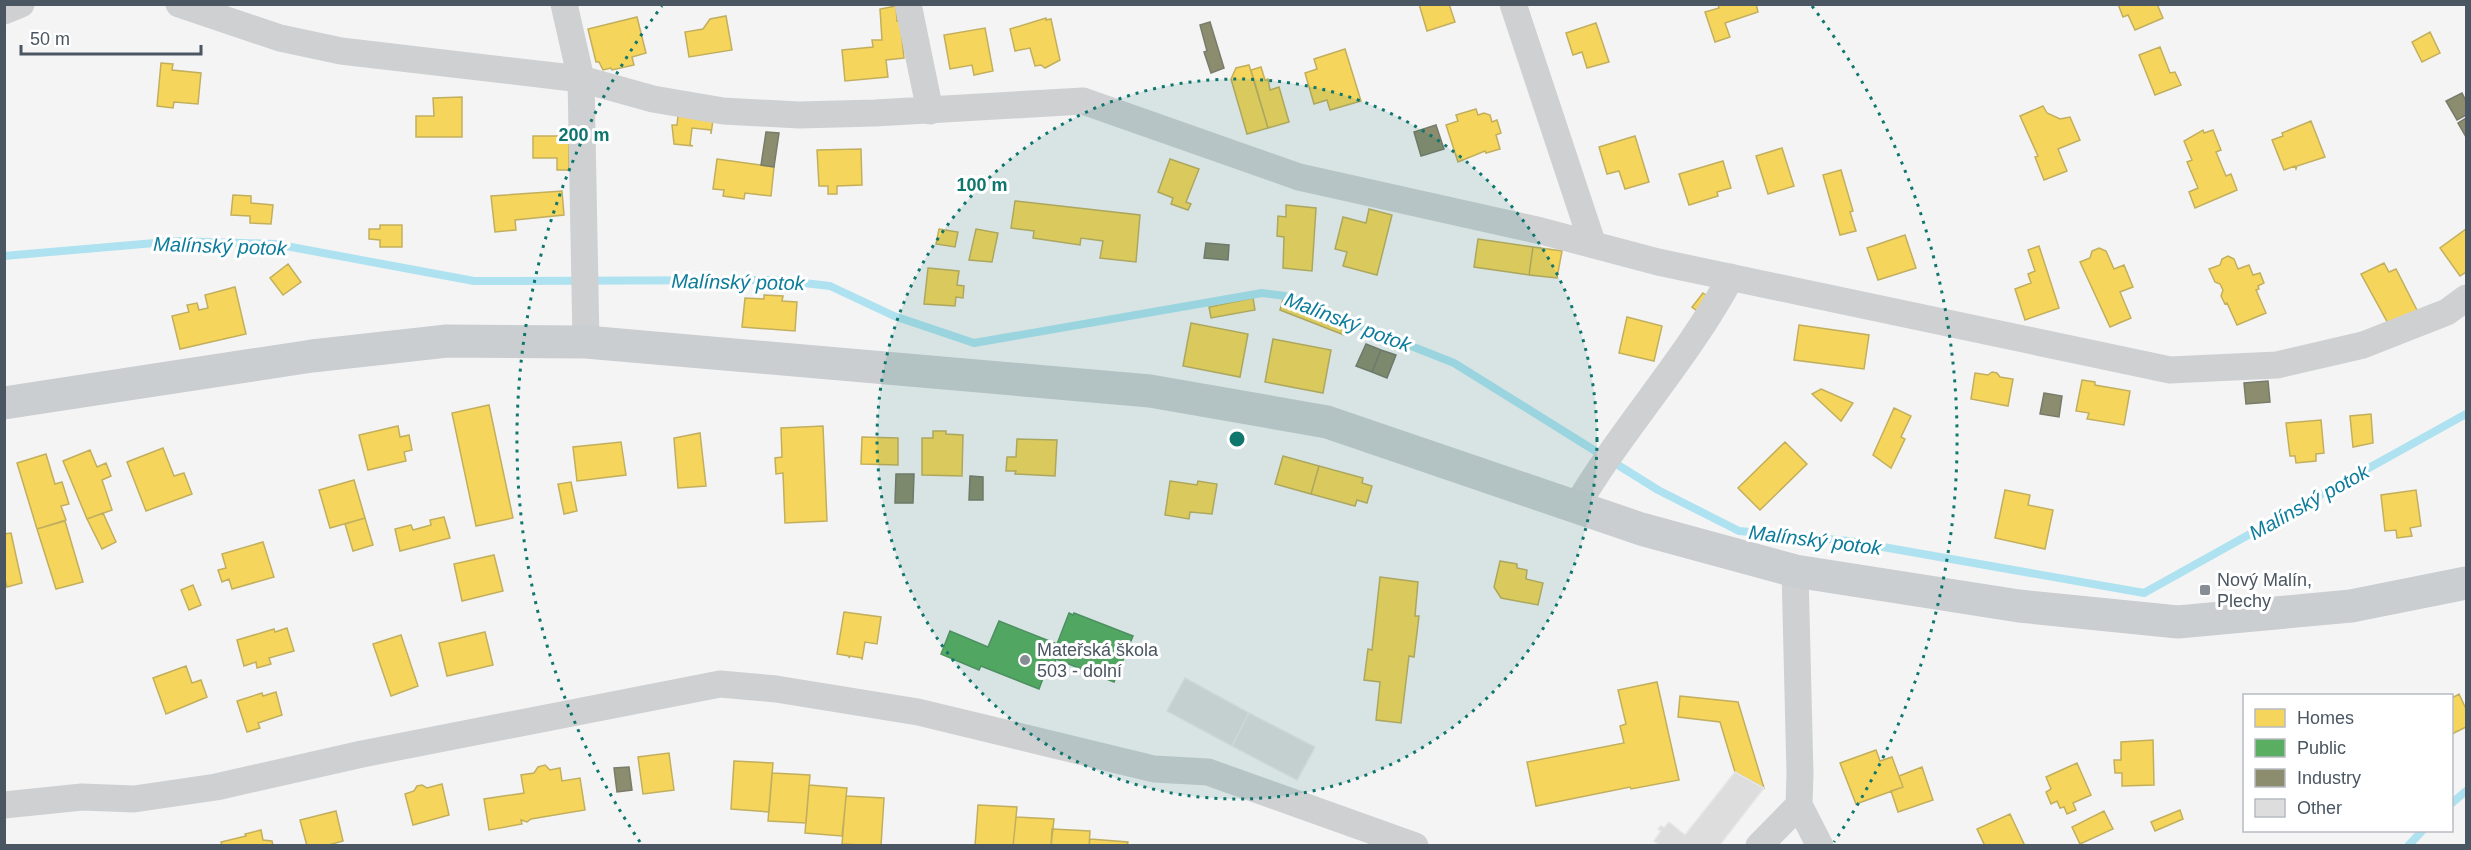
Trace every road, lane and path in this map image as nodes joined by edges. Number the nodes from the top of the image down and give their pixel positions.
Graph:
1 (21, 4) edge
2 (179, 4) edge
3 (564, 4) edge
4 (908, 4) edge
5 (1513, 4) edge
6 (4, 11) edge
7 (581, 79) junction
8 (930, 111) junction
9 (1593, 245) junction
10 (1731, 277) junction
11 (2466, 298) edge
12 (586, 342) junction
13 (4, 403) edge
14 (1576, 507) junction
15 (1795, 571) junction
16 (2466, 583) edge
17 (4, 805) edge
18 (1798, 805) junction
19 (1415, 846) edge
20 (1759, 846) edge
21 (1820, 846) edge

1 - 6 street
2 - 7 street
3 - 7 street
4 - 8 street
5 - 9 street
7 - 8 street
7 - 12 street
8 - 9 street
9 - 10 street
10 - 11 street
10 - 14 street
12 - 13 main road
12 - 14 main road
14 - 15 main road
15 - 16 main road
15 - 18 street
17 - 19 street
18 - 20 street
18 - 21 street

